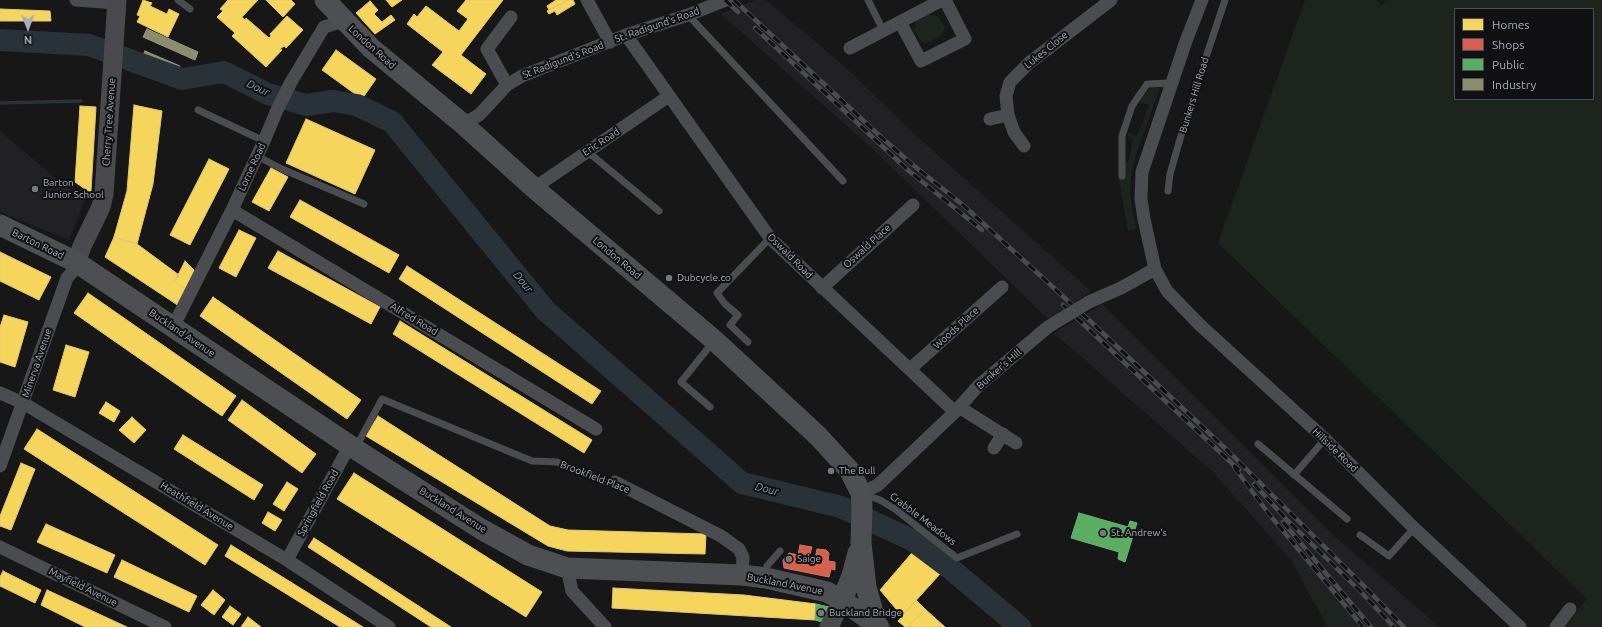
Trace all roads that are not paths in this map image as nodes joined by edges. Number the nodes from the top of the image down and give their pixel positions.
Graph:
1 (76, 0) edge
2 (178, 0) edge
3 (325, 0) edge
4 (587, 0) edge
5 (726, 0) edge
6 (868, 0) edge
7 (942, 0) edge
8 (946, 0) edge
9 (1111, 0) edge
10 (1202, 0) edge
11 (1225, 0) edge
12 (116, 2) edge
13 (190, 9) dead end
14 (688, 15) junction
15 (511, 17) dead end
16 (344, 20) junction
17 (900, 22) junction
18 (883, 30) junction
19 (626, 36) junction
20 (610, 42) junction
21 (850, 48) dead end
22 (1171, 83) junction
23 (507, 85) junction
24 (669, 96) junction
25 (198, 110) dead end
26 (1008, 115) junction
27 (990, 119) dead end
28 (463, 124) junction
29 (264, 141) junction
30 (1024, 146) dead end
31 (588, 152) junction
32 (257, 156) junction
33 (1122, 176) dead end
34 (843, 181) dead end
35 (534, 188) junction
36 (1168, 191) dead end
37 (364, 204) dead end
38 (913, 205) dead end
39 (232, 210) junction
40 (659, 211) dead end
41 (0, 225) edge
42 (770, 238) junction
43 (76, 262) junction
44 (1155, 269) junction
45 (1002, 287) dead end
46 (822, 288) junction
47 (173, 327) junction
48 (714, 340) junction
49 (748, 342) dead end
50 (910, 369) junction
51 (0, 393) edge
52 (23, 403) junction
53 (710, 407) dead end
54 (957, 409) junction
55 (596, 429) dead end
56 (1002, 434) junction
57 (1326, 439) junction
58 (1016, 443) dead end
59 (1258, 444) dead end
60 (353, 447) junction
61 (994, 448) dead end
62 (0, 466) edge
63 (1294, 475) junction
64 (615, 482) joint
65 (862, 500) junction
66 (1346, 519) dead end
67 (1414, 528) junction
68 (1017, 534) dead end
69 (1360, 535) dead end
70 (861, 543) junction
71 (0, 546) edge
72 (780, 551) dead end
73 (286, 560) junction
74 (567, 568) junction
75 (742, 576) junction
76 (766, 578) junction
77 (842, 600) junction
78 (1570, 609) dead end
79 (878, 626) edge
80 (166, 627) edge
81 (389, 627) edge
82 (605, 627) edge
83 (829, 627) edge
84 (1520, 627) edge
85 (1556, 627) edge

1 - 12 street
2 - 13 lane
3 - 16 main road, London Road
4 - 20 street
5 - 14 street, St. Radigund's Road
6 - 18 lane
7 - 17 street
8 - 17 street
9 - 26 street, Lukes Close
10 - 22 street
11 - 36 lane, Bunkers Hill Road
12 - 43 street, Cherry Tree Avenue
14 - 19 street, St. Radigund's Road
14 - 34 lane
15 - 23 street
16 - 28 main road, London Road
16 - 29 street, Lorne Road
17 - 18 street
18 - 21 street
19 - 20 street, St. Radigund's Road
19 - 24 street, Oswald Road
20 - 23 street, St Radigund's Road
22 - 33 lane
22 - 44 street
23 - 28 street, St Radigund's Road
24 - 31 street, Eric Road
24 - 42 street, Oswald Road
25 - 29 lane
26 - 27 street
26 - 30 street, Lukes Close
28 - 35 main road, London Road
29 - 32 street, Lorne Road
31 - 35 street, Eric Road
31 - 40 lane
32 - 37 lane
32 - 39 street, Lorne Road
35 - 48 main road, London Road
38 - 46 street, Oswald Place
39 - 47 street, Lorne Road
39 - 55 street, Alfred Road
41 - 43 main road, Barton Road
42 - 46 street, Oswald Road
42 - 49 lane
43 - 47 main road, Buckland Avenue
43 - 52 street, Minerva Avenue
44 - 54 street, Bunker's Hill, bridge
44 - 57 street, Hillside Road
45 - 50 street, Woods Place
46 - 50 street, Oswald Road
47 - 60 main road, Buckland Avenue
48 - 53 lane
48 - 65 main road, London Road
50 - 54 street, Oswald Road
51 - 52 street, Heathfield Avenue
52 - 62 street, Minerva Avenue
52 - 73 street, Heathfield Avenue
54 - 56 street, Oswald Road
54 - 65 street, Bunker's Hill
56 - 58 street, Oswald Road
56 - 61 street
57 - 63 lane
57 - 67 street, Hillside Road
59 - 63 lane
60 - 64 lane, Brookfield Place
60 - 73 street, Springfield Road
60 - 74 main road, Buckland Avenue
63 - 66 lane
64 - 75 street, Brookfield Place
65 - 68 lane, Crabble Meadows
65 - 70 main road, London Road
67 - 69 lane
67 - 84 street, Hillside Road
70 - 77 main road, London Road
70 - 79 main road, London Road
71 - 80 street, Mayfield Avenue
72 - 76 lane
73 - 81 street, Heathfield Avenue
74 - 75 main road, Buckland Avenue
74 - 82 street
75 - 76 main road, Buckland Avenue
76 - 77 main road, Buckland Avenue
77 - 79 main road, Buckland Avenue
77 - 83 street
78 - 85 street

